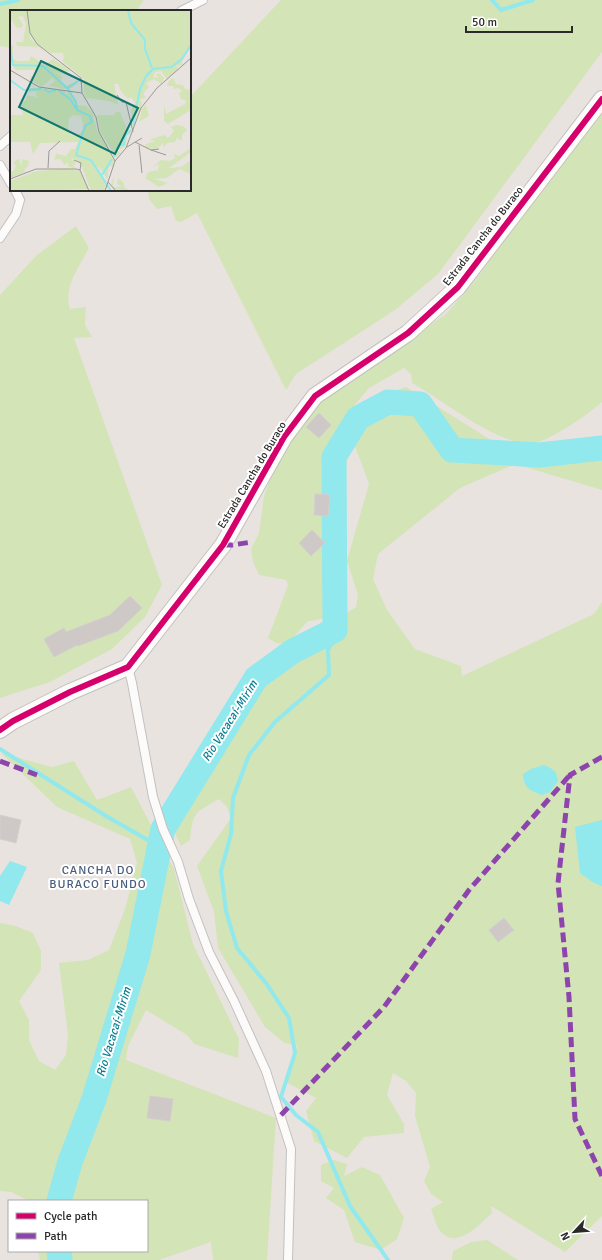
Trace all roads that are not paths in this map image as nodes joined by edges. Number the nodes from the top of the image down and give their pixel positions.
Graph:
1 (203, 0) edge
2 (183, 10) edge
3 (602, 99) edge
4 (10, 137) edge
5 (0, 146) edge
6 (0, 165) edge
7 (10, 182) edge
8 (15, 191) edge
9 (0, 238) edge
10 (128, 667) junction
11 (0, 730) edge
12 (288, 1260) edge

1 - 2 lane
3 - 10 street, Estrada Cancha do Buraco
4 - 5 lane
6 - 7 lane
8 - 9 lane
10 - 11 street, Estrada Cancha do Buraco
10 - 12 lane

